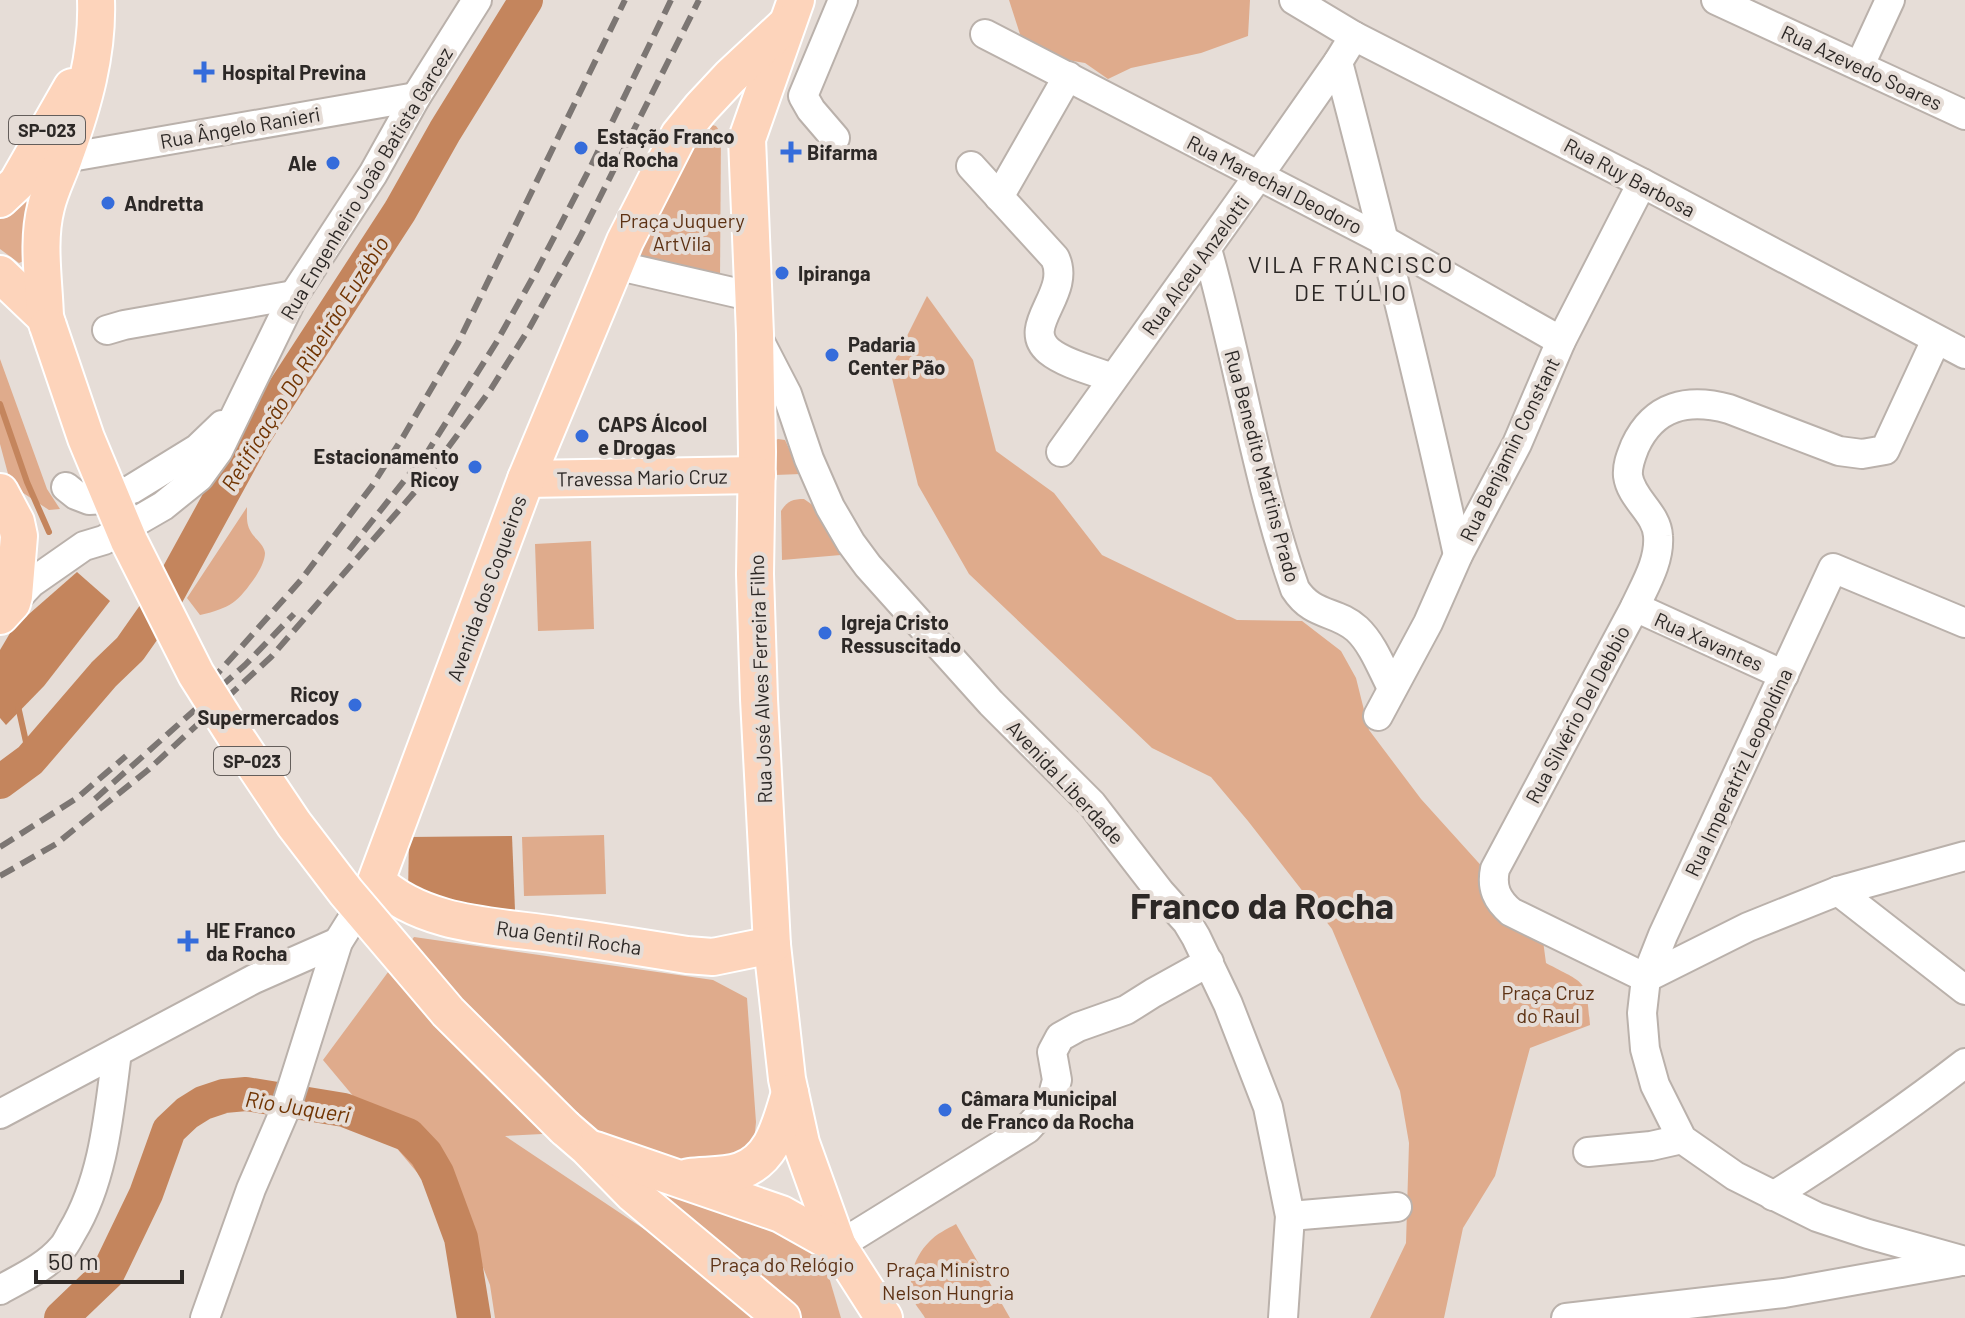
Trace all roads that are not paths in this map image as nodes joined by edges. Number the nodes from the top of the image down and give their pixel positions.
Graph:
1 (96, 0) edge
2 (477, 0) edge
3 (843, 0) edge
4 (1294, 0) edge
5 (1716, 0) edge
6 (1890, 0) edge
7 (791, 12) edge
8 (985, 34) dead end
9 (1354, 36) junction
10 (93, 59) junction
11 (1338, 62) junction
12 (1860, 65) junction
13 (1068, 76) junction
14 (416, 97) junction
15 (701, 108) junction
16 (1965, 115) edge
17 (751, 125) junction
18 (835, 138) dead end
19 (65, 158) junction
20 (971, 166) dead end
21 (1259, 175) junction
22 (1642, 183) junction
23 (999, 197) junction
24 (0, 199) edge
25 (1385, 241) junction
26 (1207, 249) junction
27 (615, 265) junction
28 (0, 274) edge
29 (294, 295) junction
30 (754, 297) junction
31 (46, 321) junction
32 (107, 330) dead end
33 (755, 334) junction
34 (1936, 340) junction
35 (1561, 341) junction
36 (1965, 354) edge
37 (1113, 378) junction
38 (237, 411) junction
39 (1061, 452) dead end
40 (757, 475) junction
41 (526, 479) junction
42 (66, 487) dead end
43 (0, 492) edge
44 (1458, 555) junction
45 (1635, 607) junction
46 (6, 610) edge
47 (1965, 623) edge
48 (1784, 675) junction
49 (1392, 688) junction
50 (1378, 716) dead end
51 (1965, 856) edge
52 (376, 881) junction
53 (1838, 891) junction
54 (338, 942) junction
55 (772, 945) junction
56 (1209, 962) junction
57 (1646, 978) junction
58 (1965, 990) edge
59 (117, 1052) junction
60 (1965, 1063) edge
61 (790, 1092) junction
62 (0, 1114) edge
63 (576, 1137) junction
64 (1682, 1139) junction
65 (1588, 1152) dead end
66 (676, 1179) junction
67 (1773, 1196) junction
68 (1397, 1207) dead end
69 (1290, 1216) junction
70 (838, 1246) junction
71 (1963, 1261) edge
72 (0, 1290) edge
73 (205, 1318) edge
74 (782, 1318) edge
75 (853, 1318) edge
76 (884, 1318) edge
77 (1283, 1318) edge
78 (1566, 1318) edge

1 - 10 main road, SP-023
2 - 14 street, Rua Engenheiro João Batista Garcez
3 - 18 street
4 - 9 street, Rua Ruy Barbosa
5 - 12 street, Rua Azevedo Soares
6 - 12 street
7 - 15 main road, Avenida dos Coqueiros
7 - 17 main road, Rua José Alves Ferreira Filho / SP-023
8 - 13 street, Rua Marechal Deodoro
9 - 11 street, Rua Alceu Anzelotti
9 - 22 street, Rua Ruy Barbosa
10 - 19 main road, SP-023
10 - 24 main road, SP-023
11 - 21 street, Rua Alceu Anzelotti
11 - 25 street
12 - 16 street, Rua Azevedo Soares
13 - 21 street, Rua Marechal Deodoro
13 - 23 street
14 - 19 street, Rua Ângelo Ranieri
14 - 29 street, Rua Engenheiro João Batista Garcez
15 - 17 main road
15 - 27 main road, Avenida dos Coqueiros
17 - 30 main road, Rua José Alves Ferreira Filho / SP-023
19 - 31 main road, SP-023
20 - 23 street
21 - 25 street, Rua Marechal Deodoro
21 - 26 street, Rua Alceu Anzelotti
22 - 34 street, Rua Ruy Barbosa
22 - 35 street, Rua Benjamin Constant
23 - 37 street
25 - 35 street, Rua Marechal Deodoro
25 - 44 street
26 - 37 street, Rua Alceu Anzelotti
26 - 49 street, Rua Benedito Martins Prado
27 - 30 street
27 - 41 main road, Avenida dos Coqueiros
28 - 31 main road, SP-023
29 - 32 street
29 - 38 street, Rua Engenheiro João Batista Garcez
30 - 33 main road, Rua José Alves Ferreira Filho / SP-023
31 - 63 main road, SP-023, bridge
33 - 40 main road, Rua José Alves Ferreira Filho / SP-023
33 - 56 street, Avenida Liberdade
34 - 36 street, Rua Ruy Barbosa
34 - 45 street, Rua Silvério Del Debbio
35 - 44 street, Rua Benjamin Constant
37 - 39 street, Rua Alceu Anzelotti
38 - 42 street, Rua Engenheiro João Batista Garcez
38 - 46 street, Rua Engenheiro João Batista Garcez
40 - 41 main road, Travessa Mario Cruz
40 - 55 main road, Rua José Alves Ferreira Filho / SP-023
41 - 52 main road, Avenida dos Coqueiros
43 - 46 main road
44 - 49 street, Rua Benjamin Constant
45 - 48 street, Rua Xavantes
45 - 57 street, Rua Silvério Del Debbio
47 - 48 street, Rua Imperatriz Leopoldina
48 - 57 street, Rua Imperatriz Leopoldina
49 - 50 street, Rua Benjamin Constant
51 - 53 street
52 - 54 street, Avenida dos Coqueiros
52 - 55 main road, Rua Gentil Rocha
53 - 57 street
53 - 58 street
54 - 59 street
54 - 73 street, Avenida dos Coqueiros
55 - 61 main road, Rua José Alves Ferreira Filho / SP-023
56 - 69 street, Avenida Liberdade
56 - 70 street
57 - 64 street, Rua Imperatriz Leopoldina
59 - 62 street
59 - 72 street
60 - 67 street
61 - 66 main road
61 - 70 main road, Rua José Alves Ferreira Filho / SP-023
63 - 66 main road, SP-023
63 - 74 main road, SP-023
64 - 65 street
64 - 67 street
66 - 70 main road, SP-023
67 - 71 street
68 - 69 street
69 - 77 street, Avenida Liberdade
70 - 75 main road
70 - 76 main road, Rua José Alves Ferreira Filho / SP-023
71 - 78 street

